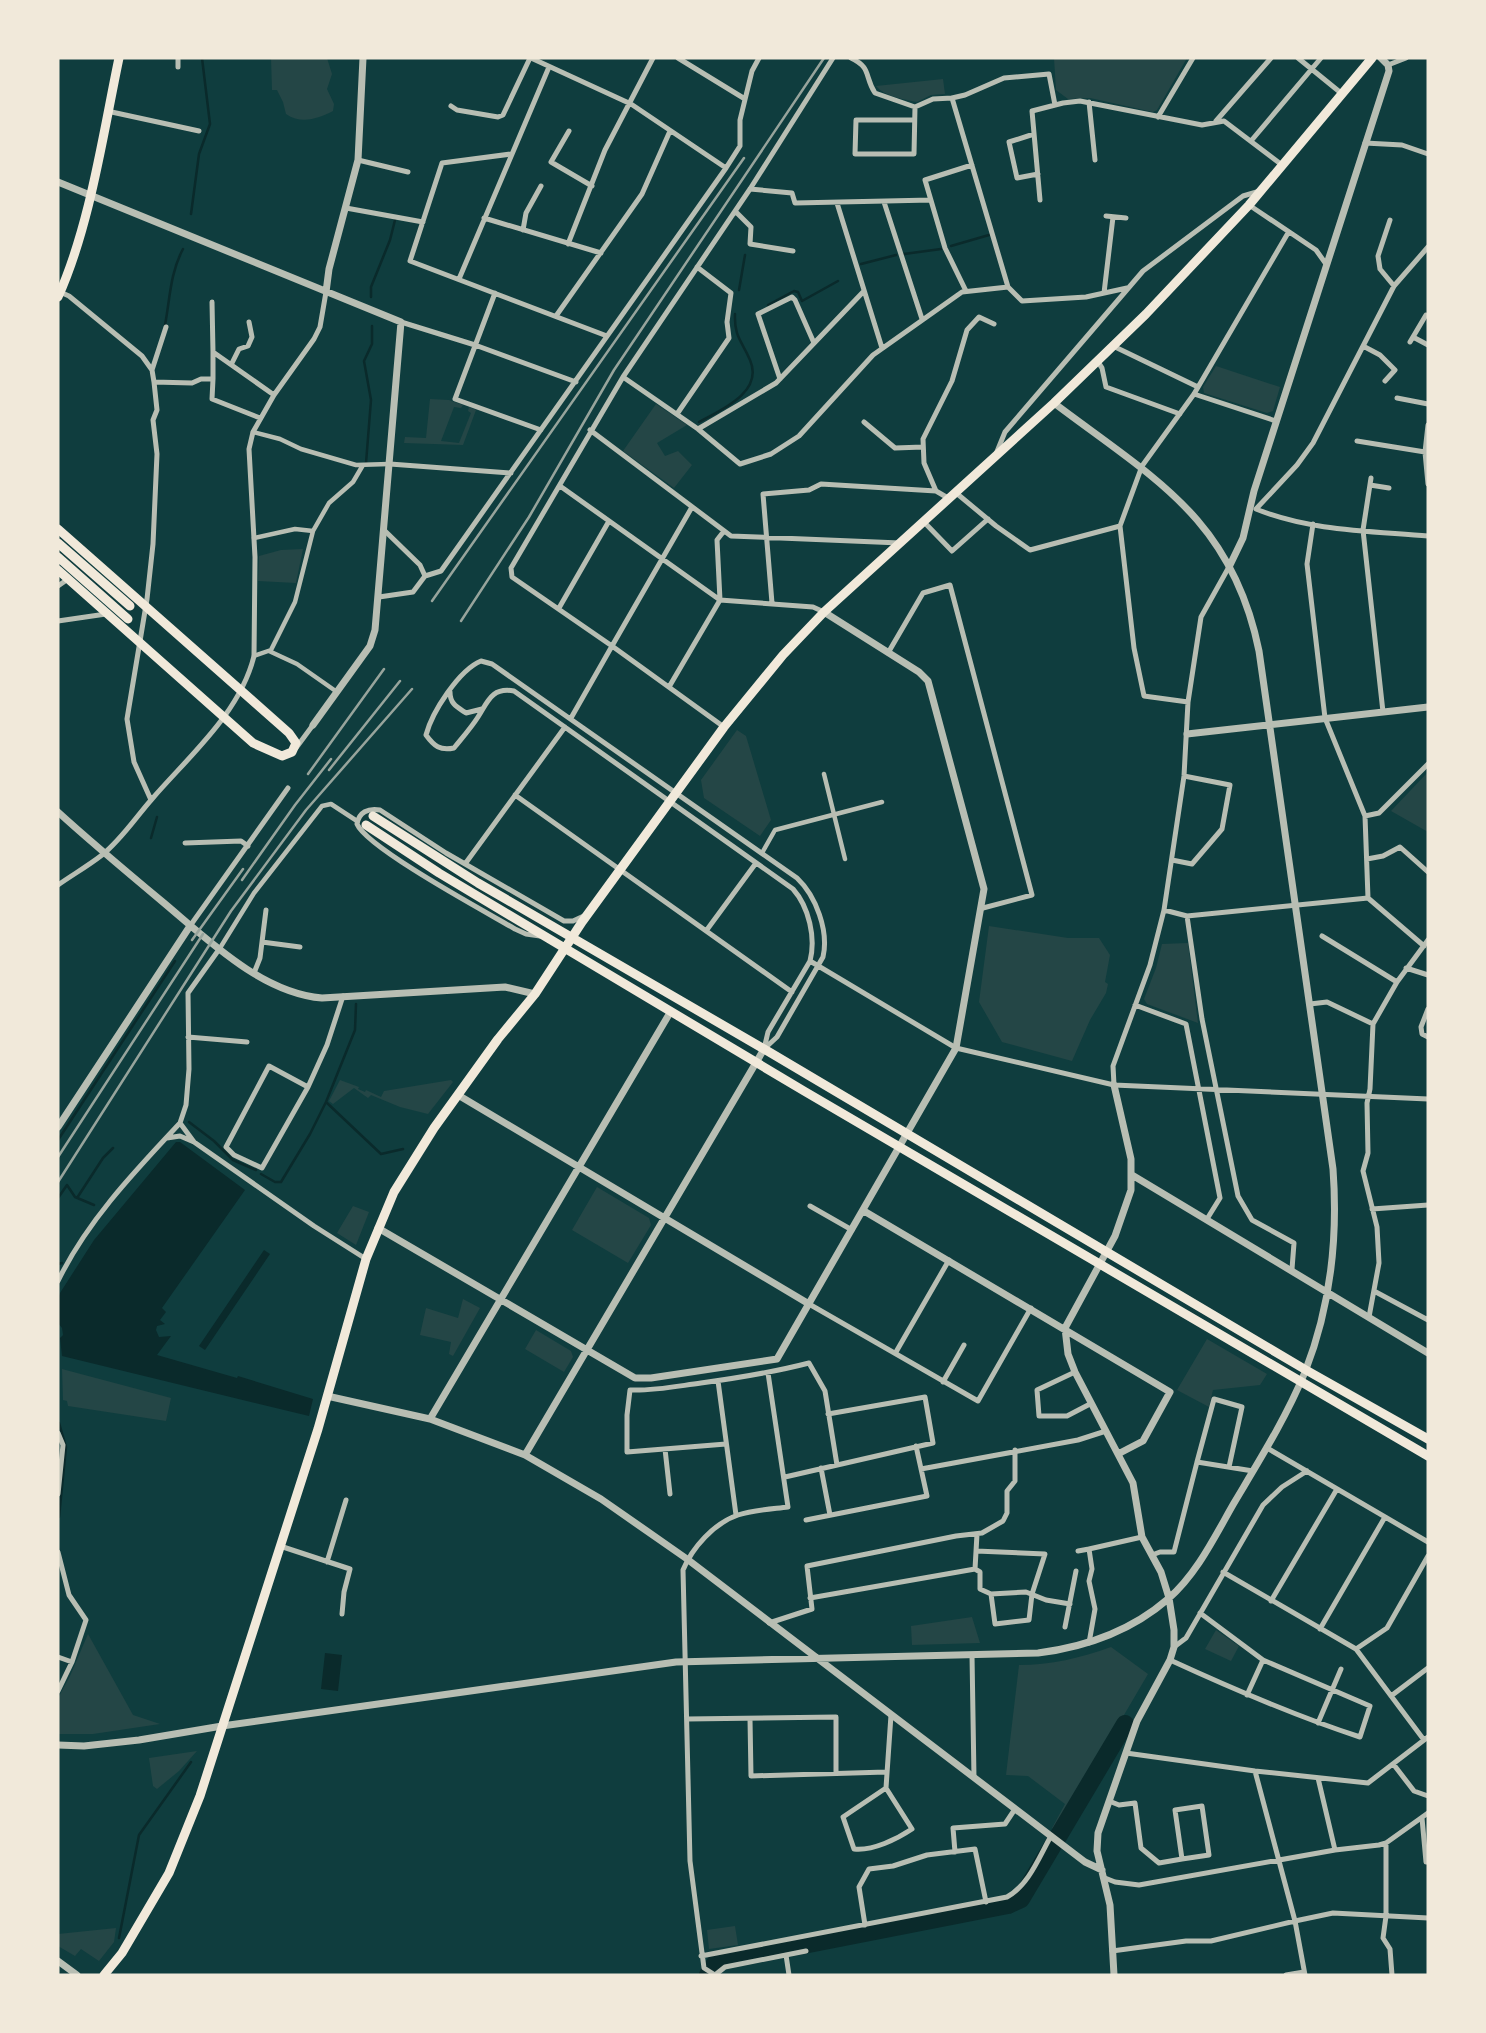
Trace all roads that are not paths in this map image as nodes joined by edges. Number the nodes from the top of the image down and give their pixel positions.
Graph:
1 (119, 58) edge
2 (178, 58) edge
3 (363, 58) edge
4 (531, 58) edge
5 (653, 58) edge
6 (678, 58) edge
7 (759, 58) edge
8 (833, 58) edge
9 (851, 58) edge
10 (1193, 58) edge
11 (1271, 58) edge
12 (1298, 58) edge
13 (1321, 58) edge
14 (1372, 58) edge
15 (1381, 58) edge
16 (1406, 58) edge
17 (1388, 65) junction
18 (178, 67) dead end
19 (549, 67) junction
20 (1312, 69) junction
21 (1341, 93) junction
22 (952, 98) junction
23 (746, 99) junction
24 (1089, 102) junction
25 (631, 104) junction
26 (1055, 105) junction
27 (451, 106) dead end
28 (915, 107) junction
29 (107, 111) junction
30 (1158, 117) junction
31 (914, 120) junction
32 (1216, 121) junction
33 (199, 131) dead end
34 (569, 131) dead end
35 (670, 131) junction
36 (1034, 134) junction
37 (1251, 141) junction
38 (1365, 143) junction
39 (511, 154) junction
40 (1428, 154) edge
41 (358, 160) junction
42 (1095, 160) dead end
43 (972, 164) junction
44 (1282, 165) junction
45 (726, 168) junction
46 (408, 172) dead end
47 (1038, 174) junction
48 (58, 183) edge
49 (541, 186) dead end
50 (592, 186) junction
51 (750, 189) junction
52 (1259, 191) junction
53 (89, 195) junction
54 (931, 200) junction
55 (1040, 200) dead end
56 (884, 202) junction
57 (838, 203) junction
58 (1249, 205) junction
59 (346, 208) junction
60 (735, 211) junction
61 (1106, 216) dead end
62 (1113, 217) junction
63 (484, 218) junction
64 (1126, 218) dead end
65 (1390, 220) dead end
66 (423, 222) junction
67 (523, 230) junction
68 (1288, 233) junction
69 (568, 244) junction
70 (1428, 247) edge
71 (793, 251) dead end
72 (601, 253) junction
73 (1326, 264) junction
74 (697, 267) junction
75 (458, 279) junction
76 (1394, 286) junction
77 (1008, 287) junction
78 (1127, 288) junction
79 (864, 291) junction
80 (966, 291) junction
81 (326, 292) junction
82 (495, 293) junction
83 (1104, 293) junction
84 (59, 294) edge
85 (212, 302) dead end
86 (1426, 315) dead end
87 (556, 316) junction
88 (922, 319) junction
89 (249, 322) dead end
90 (401, 322) junction
91 (993, 324) dead end
92 (166, 327) dead end
93 (607, 336) junction
94 (814, 343) junction
95 (475, 345) junction
96 (1428, 345) edge
97 (1113, 346) junction
98 (1363, 346) junction
99 (881, 348) junction
100 (213, 352) junction
101 (1098, 362) junction
102 (232, 363) junction
103 (152, 370) junction
104 (623, 377) junction
105 (213, 379) junction
106 (780, 379) junction
107 (1385, 381) dead end
108 (154, 382) junction
109 (576, 382) junction
110 (1198, 387) junction
111 (1194, 394) junction
112 (274, 395) junction
113 (1397, 398) dead end
114 (1054, 403) junction
115 (1428, 404) edge
116 (677, 414) junction
117 (1180, 414) junction
118 (260, 418) junction
119 (1276, 421) junction
120 (864, 422) dead end
121 (1428, 425) edge
122 (541, 429) junction
123 (698, 429) junction
124 (590, 430) junction
125 (253, 432) junction
126 (1357, 441) dead end
127 (923, 447) junction
128 (1425, 453) junction
129 (995, 457) junction
130 (390, 464) junction
131 (363, 465) junction
132 (1142, 466) junction
133 (511, 473) junction
134 (1428, 484) edge
135 (560, 486) junction
136 (1389, 488) dead end
137 (936, 491) junction
138 (952, 495) junction
139 (692, 507) junction
140 (1254, 508) junction
141 (988, 519) junction
142 (609, 521) junction
143 (923, 521) junction
144 (1313, 524) junction
145 (1120, 526) junction
146 (58, 529) edge
147 (313, 530) junction
148 (384, 530) junction
149 (1363, 530) junction
150 (724, 531) junction
151 (1428, 536) edge
152 (766, 537) junction
153 (254, 538) junction
154 (900, 542) junction
155 (58, 543) edge
156 (58, 557) edge
157 (662, 559) junction
158 (1230, 565) junction
159 (58, 570) edge
160 (425, 576) junction
161 (68, 579) junction
162 (58, 586) edge
163 (379, 597) junction
164 (720, 600) junction
165 (772, 603) junction
166 (146, 605) junction
167 (130, 606) dead end
168 (559, 608) junction
169 (824, 612) junction
170 (107, 614) junction
171 (128, 619) dead end
172 (58, 621) edge
173 (140, 643) junction
174 (612, 646) junction
175 (269, 651) junction
176 (888, 653) junction
177 (254, 656) junction
178 (670, 687) junction
179 (240, 690) junction
180 (450, 691) junction
181 (337, 692) junction
182 (1188, 702) junction
183 (1428, 707) edge
184 (482, 709) junction
185 (1383, 712) junction
186 (222, 716) junction
187 (571, 718) junction
188 (1325, 718) junction
189 (313, 725) junction
190 (1269, 725) junction
191 (565, 727) junction
192 (724, 727) junction
193 (284, 729) junction
194 (1186, 734) junction
195 (292, 752) junction
196 (1428, 764) edge
197 (824, 774) dead end
198 (1184, 776) junction
199 (288, 788) dead end
200 (677, 793) junction
201 (515, 795) junction
202 (151, 800) junction
203 (671, 802) junction
204 (883, 802) dead end
205 (58, 812) edge
206 (834, 814) junction
207 (373, 816) dead end
208 (1365, 816) junction
209 (362, 823) junction
210 (185, 843) dead end
211 (248, 846) junction
212 (762, 853) junction
213 (104, 854) junction
214 (845, 859) dead end
215 (1367, 859) junction
216 (1172, 860) junction
217 (756, 863) junction
218 (465, 864) junction
219 (620, 870) junction
220 (1428, 872) edge
221 (58, 886) edge
222 (1368, 898) junction
223 (1295, 905) junction
224 (983, 908) junction
225 (266, 910) dead end
226 (1164, 910) junction
227 (587, 914) junction
228 (1187, 916) junction
229 (190, 926) junction
230 (706, 931) junction
231 (1322, 936) dead end
232 (573, 938) junction
233 (262, 942) junction
234 (1426, 943) edge
235 (300, 947) dead end
236 (220, 948) junction
237 (565, 948) junction
238 (810, 961) junction
239 (819, 967) junction
240 (1406, 968) junction
241 (254, 973) junction
242 (1428, 975) edge
243 (1397, 982) junction
244 (792, 992) junction
245 (535, 994) junction
246 (343, 996) junction
247 (1310, 1004) junction
248 (1135, 1005) junction
249 (1428, 1009) edge
250 (671, 1011) junction
251 (1373, 1024) junction
252 (188, 1037) junction
253 (1428, 1037) edge
254 (247, 1042) dead end
255 (956, 1048) junction
256 (764, 1049) junction
257 (757, 1061) junction
258 (1115, 1085) junction
259 (308, 1087) junction
260 (1199, 1090) junction
261 (1216, 1090) junction
262 (1323, 1094) junction
263 (458, 1095) junction
264 (1369, 1097) junction
265 (1428, 1098) edge
266 (180, 1123) junction
267 (58, 1127) edge
268 (908, 1135) junction
269 (166, 1138) junction
270 (194, 1142) junction
271 (901, 1147) junction
272 (579, 1167) junction
273 (1132, 1175) junction
274 (1428, 1205) edge
275 (810, 1206) dead end
276 (1372, 1209) junction
277 (864, 1210) junction
278 (665, 1217) junction
279 (1207, 1219) junction
280 (379, 1228) junction
281 (852, 1230) junction
282 (1107, 1252) junction
283 (366, 1259) junction
284 (949, 1260) junction
285 (1100, 1263) junction
286 (1292, 1269) junction
287 (58, 1281) edge
288 (1374, 1291) junction
289 (1327, 1292) junction
290 (501, 1299) junction
291 (809, 1304) junction
292 (1031, 1308) junction
293 (1369, 1317) junction
294 (1428, 1318) edge
295 (1065, 1328) junction
296 (964, 1345) dead end
297 (587, 1350) junction
298 (895, 1352) junction
299 (1428, 1353) edge
300 (1306, 1370) junction
301 (1075, 1371) junction
302 (768, 1373) junction
303 (718, 1381) junction
304 (1301, 1381) junction
305 (943, 1382) junction
306 (327, 1396) junction
307 (1090, 1404) junction
308 (828, 1414) junction
309 (430, 1419) junction
310 (1106, 1431) junction
311 (58, 1433) edge
312 (1428, 1439) edge
313 (726, 1444) junction
314 (916, 1446) junction
315 (1267, 1448) junction
316 (665, 1449) junction
317 (1015, 1450) junction
318 (1118, 1454) junction
319 (525, 1455) junction
320 (1428, 1455) edge
321 (1198, 1462) junction
322 (837, 1465) junction
323 (1229, 1466) junction
324 (821, 1468) junction
325 (921, 1469) junction
326 (1253, 1471) junction
327 (1307, 1471) junction
328 (785, 1477) junction
329 (1337, 1489) junction
330 (58, 1494) edge
331 (670, 1494) dead end
332 (346, 1500) dead end
333 (736, 1515) junction
334 (830, 1515) junction
335 (1385, 1517) junction
336 (806, 1520) dead end
337 (976, 1534) junction
338 (1142, 1537) junction
339 (1428, 1542) edge
340 (280, 1546) junction
341 (1089, 1549) junction
342 (976, 1550) junction
343 (1078, 1551) dead end
344 (58, 1552) edge
345 (1152, 1555) junction
346 (1428, 1556) edge
347 (687, 1559) junction
348 (327, 1562) junction
349 (975, 1569) junction
350 (1076, 1571) dead end
351 (1223, 1572) junction
352 (991, 1594) junction
353 (1032, 1594) junction
354 (810, 1598) junction
355 (1169, 1598) junction
356 (1271, 1601) junction
357 (1070, 1604) junction
358 (1200, 1613) junction
359 (342, 1614) dead end
360 (769, 1623) junction
361 (1065, 1627) dead end
362 (1320, 1629) junction
363 (1089, 1643) junction
364 (1174, 1647) junction
365 (1356, 1649) junction
366 (972, 1655) junction
367 (58, 1657) edge
368 (817, 1659) junction
369 (1170, 1660) junction
370 (1263, 1660) junction
371 (72, 1662) junction
372 (685, 1662) junction
373 (1428, 1668) edge
374 (1340, 1669) dead end
375 (1332, 1690) junction
376 (58, 1691) edge
377 (1247, 1695) junction
378 (1391, 1696) junction
379 (891, 1715) junction
380 (687, 1719) junction
381 (750, 1719) junction
382 (1318, 1723) junction
383 (222, 1726) junction
384 (1426, 1739) edge
385 (58, 1745) edge
386 (1126, 1752) junction
387 (1394, 1765) junction
388 (1255, 1771) junction
389 (886, 1772) junction
390 (836, 1773) junction
391 (974, 1778) junction
392 (1318, 1778) junction
393 (886, 1788) junction
394 (1428, 1796) edge
395 (1109, 1801) junction
396 (1015, 1809) junction
397 (1428, 1813) edge
398 (1422, 1818) junction
399 (1055, 1839) junction
400 (1385, 1843) junction
401 (1335, 1850) junction
402 (956, 1852) junction
403 (1182, 1859) junction
404 (1281, 1861) junction
405 (1428, 1862) edge
406 (1102, 1870) junction
407 (1105, 1878) junction
408 (986, 1902) junction
409 (1386, 1916) junction
410 (1428, 1918) edge
411 (1295, 1921) junction
412 (865, 1925) junction
413 (806, 1951) dead end
414 (1112, 1951) junction
415 (786, 1955) junction
416 (701, 1956) junction
417 (58, 1961) edge
418 (1304, 1974) edge
419 (77, 1975) edge
420 (104, 1975) edge
421 (716, 1975) edge
422 (789, 1975) edge
423 (1114, 1975) edge
424 (1286, 1975) edge
425 (1392, 1975) edge

1 - 29 main road
2 - 18 street
3 - 41 street
4 - 19 street
4 - 27 street
5 - 25 street
6 - 23 street
7 - 23 street
8 - 51 street
9 - 28 street
10 - 30 street
11 - 32 street
12 - 20 street
13 - 20 street
14 - 21 main road
15 - 17 street
16 - 17 street
17 - 38 street
19 - 25 street
19 - 39 street
20 - 21 street
20 - 37 street
21 - 44 main road
22 - 26 street
22 - 28 street
22 - 43 street
23 - 45 street
24 - 26 street
24 - 30 street
24 - 42 street
25 - 35 street
25 - 50 street
26 - 36 street
28 - 31 street
29 - 33 street
29 - 53 main road
30 - 32 street
31 - 31 street
32 - 37 street
34 - 50 street
35 - 45 street
35 - 72 street
36 - 47 street
36 - 47 street
37 - 44 street
38 - 40 street
38 - 73 street
39 - 63 street
39 - 66 street
41 - 46 street
41 - 59 street
43 - 54 street
43 - 77 street
44 - 52 main road
45 - 93 street
47 - 55 street
48 - 53 street
49 - 67 street
50 - 69 street
51 - 57 street
51 - 60 street
52 - 58 main road
52 - 78 street
53 - 81 street
53 - 84 main road
54 - 56 street
54 - 80 street
56 - 57 street
56 - 88 street
57 - 79 street
58 - 68 street
58 - 97 main road
59 - 66 street
59 - 81 street
60 - 71 street
60 - 74 street
61 - 62 street
62 - 64 street
62 - 83 street
63 - 67 street
63 - 75 street
65 - 76 street
66 - 75 street
67 - 69 street
68 - 73 street
68 - 110 street
69 - 72 street
70 - 76 street
72 - 87 street
73 - 119 street
74 - 104 street
74 - 116 street
75 - 82 street
76 - 98 street
77 - 80 street
77 - 83 street
78 - 83 street
78 - 129 street
79 - 94 street
79 - 99 street
80 - 88 street
81 - 90 street
81 - 112 street
82 - 87 street
82 - 95 street
84 - 103 street
85 - 100 street
86 - 96 street
87 - 93 street
88 - 99 street
89 - 102 street
90 - 95 street
90 - 130 street
91 - 127 street
92 - 103 street
93 - 109 street
94 - 106 street
94 - 106 street
95 - 109 street
95 - 122 street
97 - 101 main road
97 - 110 street
98 - 107 street
98 - 140 street
99 - 123 street
100 - 102 street
100 - 105 street
101 - 114 main road
101 - 117 street
102 - 112 street
103 - 108 street
104 - 116 street
104 - 124 street
105 - 108 street
105 - 118 street
106 - 123 street
108 - 166 street
109 - 122 street
110 - 111 street
111 - 117 street
111 - 119 street
112 - 118 street
113 - 115 street
114 - 129 main road
114 - 132 street
116 - 123 street
117 - 132 street
118 - 125 street
119 - 140 street
120 - 127 street
121 - 128 street
122 - 133 street
124 - 135 street
124 - 139 street
125 - 131 street
125 - 153 street
126 - 128 street
127 - 137 street
128 - 134 street
129 - 138 main road
130 - 131 street
130 - 133 street
130 - 148 street
131 - 147 street
132 - 145 street
132 - 158 street
133 - 160 street
135 - 142 street
135 - 168 street
136 - 149 street
137 - 138 street
137 - 152 street
138 - 141 street
138 - 143 main road
139 - 150 street
139 - 157 street
140 - 144 street
140 - 158 street
141 - 143 street
141 - 145 street
142 - 157 street
142 - 168 street
143 - 154 main road
144 - 149 street
144 - 188 street
145 - 182 street
146 - 166 main road
147 - 153 street
147 - 175 street
148 - 160 street
148 - 163 street
149 - 151 street
149 - 185 street
150 - 152 street
150 - 164 street
152 - 154 street
152 - 165 street
153 - 177 street
154 - 169 main road
155 - 167 main road
156 - 171 main road
157 - 164 street
157 - 174 street
158 - 182 street
158 - 190 street
159 - 161 main road
160 - 163 street
161 - 162 street
161 - 170 main road
163 - 181 street
164 - 165 street
164 - 178 street
165 - 169 street
166 - 173 street
166 - 179 main road
168 - 174 street
169 - 176 street
169 - 192 main road
170 - 172 street
170 - 173 main road
173 - 186 main road
173 - 202 street
174 - 178 street
174 - 187 street
175 - 177 street
175 - 181 street
176 - 224 street
176 - 224 street
177 - 179 street
178 - 192 street
179 - 186 street
179 - 193 main road
180 - 184 street
180 - 184 street
180 - 187 street
181 - 189 street
182 - 194 street
183 - 185 street
184 - 191 street
185 - 188 street
186 - 195 main road
186 - 202 street
187 - 200 street
188 - 190 street
188 - 208 street
189 - 193 street
189 - 195 street
190 - 194 street
190 - 223 street
191 - 201 street
191 - 203 street
192 - 200 main road
193 - 195 main road
194 - 198 street
196 - 208 street
197 - 206 street
198 - 216 street
198 - 216 street
199 - 211 street
200 - 203 main road
200 - 212 street
201 - 218 street
201 - 219 street
202 - 213 street
203 - 217 street
203 - 219 main road
204 - 206 street
205 - 213 street
206 - 212 street
206 - 214 street
207 - 232 main road
208 - 215 street
209 - 218 street
209 - 236 street
209 - 237 main road
210 - 211 street
211 - 229 street
212 - 239 street
213 - 221 street
213 - 229 street
215 - 220 street
215 - 222 street
216 - 226 street
217 - 230 street
217 - 238 street
218 - 227 street
219 - 227 main road
219 - 230 street
222 - 223 street
222 - 234 street
223 - 228 street
223 - 247 street
224 - 255 street
225 - 233 street
226 - 228 street
226 - 248 street
227 - 232 main road
228 - 261 street
229 - 236 street
229 - 267 street
230 - 244 street
231 - 243 street
232 - 237 main road
232 - 256 main road
233 - 235 street
233 - 241 street
234 - 240 street
236 - 241 street
236 - 252 street
237 - 245 main road
237 - 250 main road
238 - 239 street
238 - 244 street
239 - 255 street
239 - 256 street
240 - 242 street
240 - 243 street
241 - 246 street
243 - 251 street
244 - 256 street
245 - 246 street
245 - 263 main road
246 - 259 street
247 - 251 street
247 - 262 street
248 - 258 street
248 - 260 street
249 - 253 street
250 - 257 main road
250 - 272 street
251 - 264 street
252 - 254 street
252 - 266 street
255 - 258 street
255 - 268 street
256 - 257 street
256 - 268 main road
257 - 271 main road
257 - 278 street
258 - 260 street
258 - 273 street
259 - 259 street
260 - 261 street
260 - 279 street
261 - 262 street
261 - 286 street
262 - 264 street
262 - 289 street
263 - 272 street
263 - 280 main road
264 - 265 street
264 - 276 street
266 - 269 street
266 - 270 street
268 - 271 street
268 - 282 main road
269 - 270 street
269 - 287 street
270 - 283 street
271 - 277 street
271 - 285 main road
272 - 278 street
272 - 290 street
273 - 279 street
273 - 282 street
274 - 276 street
275 - 281 street
276 - 288 street
277 - 281 street
277 - 284 street
278 - 291 street
278 - 297 street
279 - 286 street
280 - 283 main road
280 - 290 street
281 - 291 street
282 - 285 street
282 - 300 main road
283 - 306 main road
284 - 292 street
284 - 298 street
285 - 295 street
285 - 304 main road
286 - 289 street
288 - 293 street
288 - 294 street
289 - 293 street
289 - 300 street
290 - 297 street
290 - 309 street
291 - 297 street
291 - 298 street
292 - 295 street
292 - 305 street
293 - 299 street
295 - 301 street
295 - 318 street
296 - 305 street
297 - 319 street
298 - 305 street
300 - 304 street
300 - 312 main road
301 - 307 street
301 - 307 street
302 - 303 street
302 - 308 street
302 - 328 street
303 - 313 street
303 - 316 street
304 - 315 street
304 - 320 main road
306 - 309 street
306 - 340 main road
307 - 310 street
308 - 314 street
308 - 322 street
309 - 319 street
310 - 317 street
310 - 318 street
311 - 330 street
313 - 316 street
313 - 333 street
314 - 322 street
314 - 325 street
315 - 326 street
315 - 327 street
316 - 331 street
317 - 325 street
317 - 337 street
318 - 338 street
319 - 347 street
321 - 323 street
321 - 323 street
321 - 345 street
322 - 324 street
323 - 326 street
324 - 328 street
324 - 334 street
325 - 334 street
326 - 355 street
327 - 329 street
327 - 351 street
328 - 333 street
329 - 335 street
329 - 356 street
332 - 348 street
333 - 347 street
334 - 336 street
335 - 339 street
335 - 362 street
337 - 342 street
337 - 354 street
338 - 341 street
338 - 345 street
340 - 348 street
340 - 383 main road
341 - 343 street
341 - 363 street
342 - 349 street
342 - 353 street
344 - 371 street
345 - 355 street
346 - 365 street
347 - 360 street
347 - 372 street
348 - 359 street
349 - 352 street
349 - 354 street
350 - 357 street
351 - 356 street
351 - 358 street
352 - 353 street
352 - 353 street
353 - 357 street
354 - 360 street
355 - 363 street
355 - 364 street
356 - 362 street
357 - 361 street
358 - 364 street
358 - 370 street
360 - 368 street
362 - 365 street
363 - 366 street
364 - 369 street
365 - 378 street
366 - 368 street
366 - 391 street
367 - 371 street
368 - 372 street
368 - 379 street
369 - 377 street
369 - 386 street
370 - 375 street
370 - 377 street
371 - 376 street
372 - 380 street
372 - 383 street
373 - 378 street
374 - 375 street
375 - 382 street
375 - 382 street
377 - 382 street
378 - 384 street
379 - 389 street
379 - 391 street
380 - 381 street
380 - 416 street
381 - 390 street
381 - 390 street
383 - 385 street
383 - 420 main road
384 - 387 street
386 - 388 street
386 - 395 street
387 - 392 street
387 - 394 street
388 - 392 street
388 - 404 street
389 - 390 street
389 - 393 street
391 - 396 street
392 - 401 street
393 - 393 street
395 - 403 street
395 - 406 street
396 - 399 street
396 - 402 street
397 - 398 street
398 - 400 street
398 - 405 street
399 - 406 street
399 - 408 street
400 - 401 street
400 - 409 street
401 - 404 street
402 - 408 street
402 - 412 street
403 - 403 street
404 - 407 street
404 - 411 street
406 - 407 street
407 - 414 street
408 - 412 street
409 - 410 street
409 - 411 street
409 - 425 street
411 - 414 street
411 - 418 street
412 - 416 street
413 - 415 street
414 - 423 street
415 - 421 street
415 - 422 street
416 - 421 street
417 - 419 street
418 - 424 street

